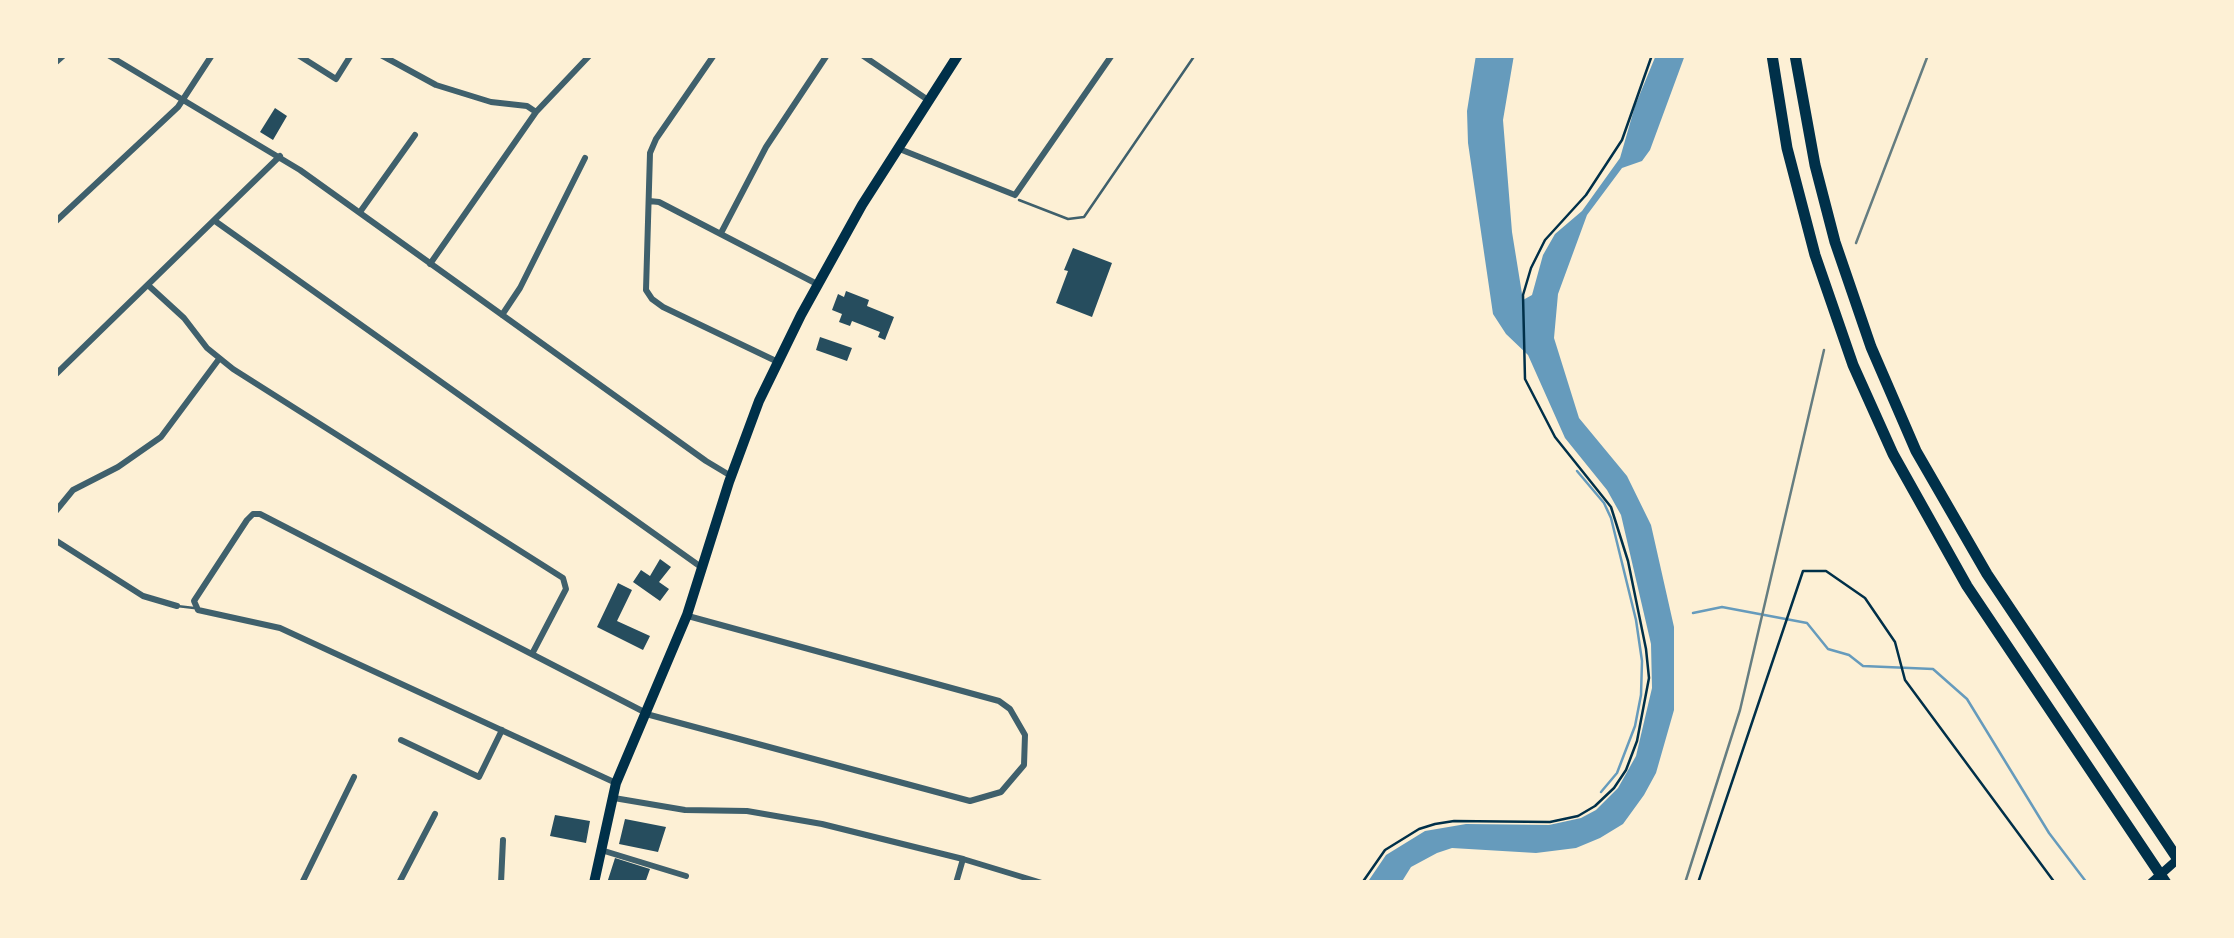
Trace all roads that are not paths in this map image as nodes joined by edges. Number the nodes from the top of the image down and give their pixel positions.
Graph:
1 (64, 55) edge
2 (108, 55) edge
3 (212, 55) edge
4 (298, 55) edge
5 (351, 55) edge
6 (381, 55) edge
7 (590, 55) edge
8 (714, 55) edge
9 (827, 55) edge
10 (862, 55) edge
11 (958, 55) edge
12 (1112, 55) edge
13 (1195, 55) edge
14 (1772, 55) edge
15 (1795, 55) edge
16 (55, 63) edge
17 (182, 100) junction
18 (928, 100) junction
19 (536, 112) junction
20 (415, 135) dead end
21 (897, 148) junction
22 (280, 156) junction
23 (584, 158) dead end
24 (1017, 198) junction
25 (649, 200) junction
26 (360, 212) junction
27 (215, 221) junction
28 (55, 222) edge
29 (721, 233) junction
30 (430, 264) junction
31 (818, 284) junction
32 (149, 286) junction
33 (502, 315) junction
34 (220, 359) junction
35 (779, 362) junction
36 (55, 374) edge
37 (731, 476) junction
38 (55, 512) edge
39 (55, 540) edge
40 (702, 567) junction
41 (177, 606) joint
42 (196, 608) junction
43 (687, 615) junction
44 (532, 654) junction
45 (644, 712) junction
46 (502, 730) junction
47 (401, 740) dead end
48 (354, 776) dead end
49 (616, 782) junction
50 (612, 798) junction
51 (435, 814) dead end
52 (503, 840) dead end
53 (602, 850) junction
54 (963, 859) junction
55 (2179, 860) edge
56 (686, 876) dead end
57 (302, 883) edge
58 (399, 883) edge
59 (501, 883) edge
60 (594, 883) edge
61 (956, 883) edge
62 (1042, 883) edge
63 (2152, 883) edge
64 (2166, 883) edge

1 - 16 street
2 - 17 street
3 - 17 street
4 - 5 street
6 - 19 street
7 - 19 street
8 - 25 street
9 - 29 street
10 - 18 street
11 - 18 main road
12 - 24 street
13 - 24 lane
14 - 64 highway
15 - 55 highway
17 - 22 street
17 - 28 street
18 - 21 main road
19 - 30 street
20 - 26 street
21 - 24 street
21 - 31 main road
22 - 26 street
22 - 27 street
23 - 33 street
25 - 29 street
25 - 35 street
26 - 30 street
27 - 32 street
27 - 40 street
29 - 31 street
30 - 33 street
31 - 35 main road
32 - 34 street
32 - 36 street
33 - 37 street
34 - 38 street
34 - 44 street
35 - 37 main road
37 - 40 main road
39 - 41 street
40 - 43 main road
41 - 42 lane
42 - 44 street
42 - 46 street
43 - 45 main road
43 - 45 street
44 - 45 street
45 - 49 main road
46 - 47 street
46 - 49 street
48 - 57 street
49 - 50 main road
50 - 53 main road
50 - 54 street
51 - 58 street
52 - 59 street
53 - 56 street
53 - 60 main road
54 - 61 street
54 - 62 street
55 - 63 main road

